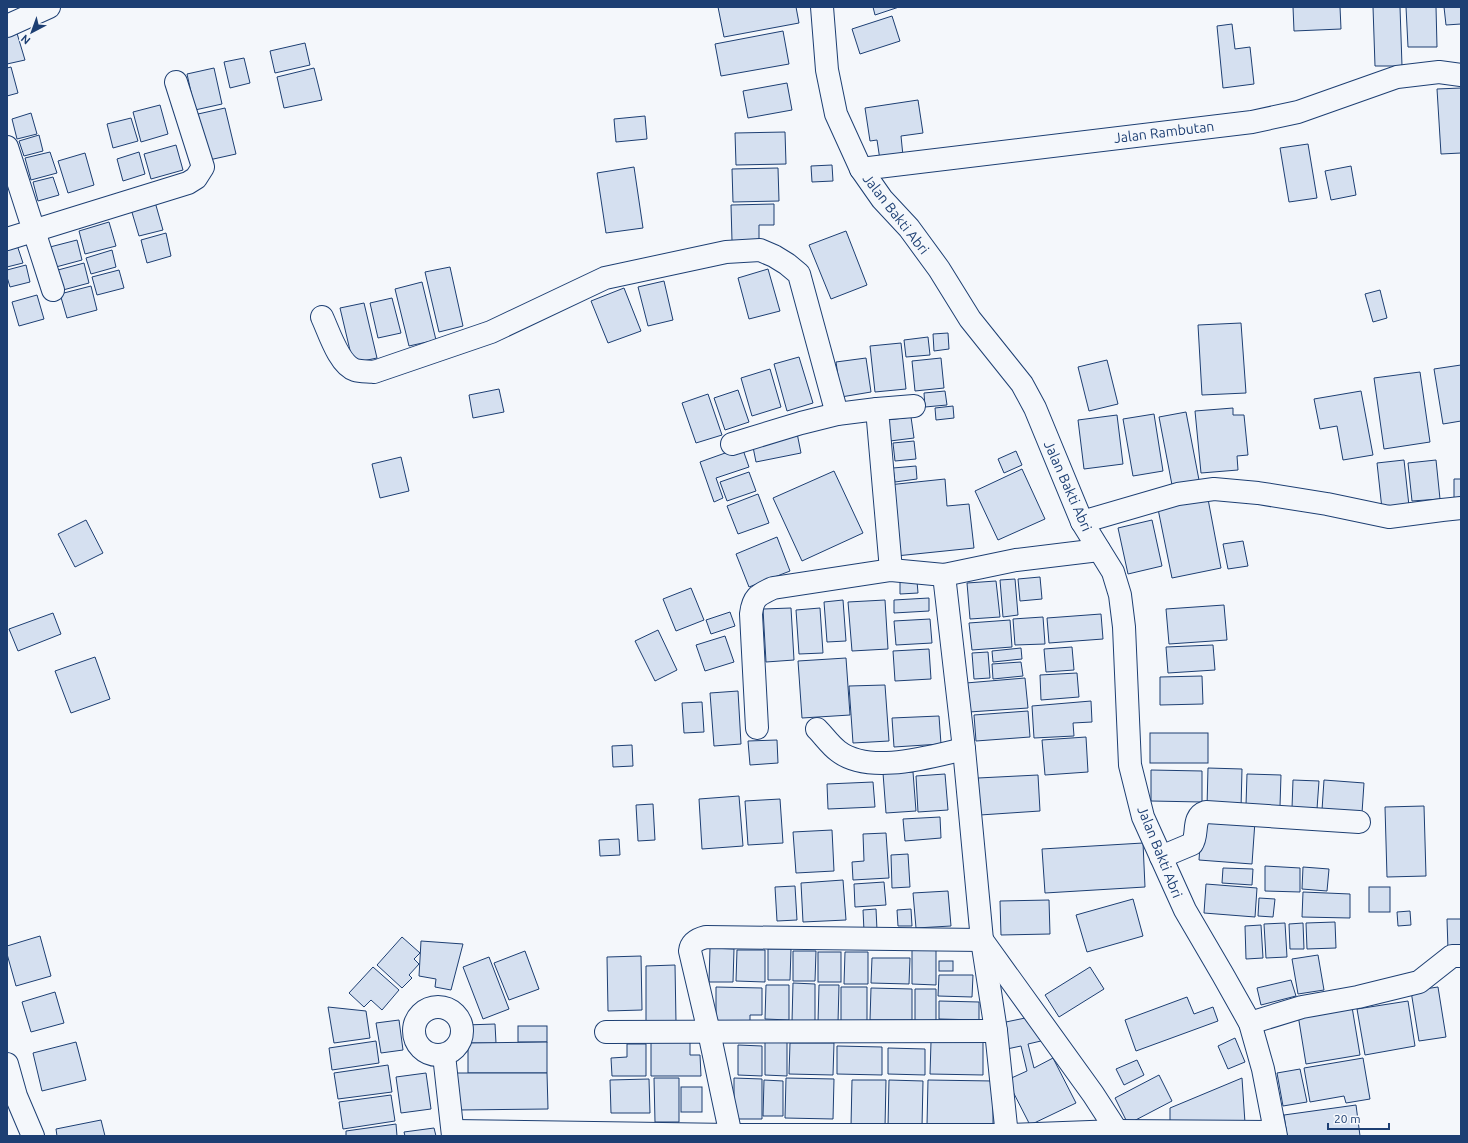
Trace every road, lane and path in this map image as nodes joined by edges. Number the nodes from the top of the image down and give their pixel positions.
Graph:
1 (49, 7) edge
2 (822, 7) edge
3 (7, 26) edge
4 (1461, 75) edge
5 (176, 82) dead end
6 (7, 147) edge
7 (861, 169) junction
8 (34, 231) junction
9 (7, 239) edge
10 (53, 290) dead end
11 (322, 317) dead end
12 (914, 406) dead end
13 (877, 410) junction
14 (837, 414) junction
15 (732, 444) dead end
16 (1461, 508) edge
17 (1082, 522) junction
18 (1099, 550) junction
19 (891, 570) junction
20 (944, 574) junction
21 (757, 728) dead end
22 (816, 729) dead end
23 (964, 749) junction
24 (1359, 822) dead end
25 (1162, 857) junction
26 (982, 940) junction
27 (1461, 956) edge
28 (1250, 1023) junction
29 (996, 1031) junction
30 (606, 1032) dead end
31 (709, 1032) junction
32 (444, 1055) dead end
33 (7, 1064) edge
34 (1117, 1131) junction
35 (453, 1134) edge
36 (1276, 1134) edge
37 (33, 1136) edge
38 (731, 1136) edge
39 (1007, 1136) edge

1 - 3 street
2 - 7 street, Jalan Bakti Abri
4 - 7 street, Jalan Rambutan
5 - 8 street
6 - 8 street
7 - 17 street, Jalan Bakti Abri
8 - 9 street
8 - 10 street
11 - 14 street
12 - 13 street
13 - 14 street
13 - 19 street
14 - 15 street
16 - 17 street
17 - 18 street, Jalan Bakti Abri
18 - 20 street
18 - 25 street, Jalan Bakti Abri
19 - 20 street
19 - 21 street
20 - 23 street
22 - 23 street
23 - 26 street
24 - 25 street
25 - 28 street, Jalan Bakti Abri
26 - 29 street
26 - 31 street
26 - 34 street
27 - 28 street
28 - 36 street, Jalan Bakti Abri
29 - 31 street
29 - 39 street
30 - 31 street
31 - 38 street
32 - 35 street
33 - 37 street
34 - 36 street
34 - 39 street
35 - 38 street
38 - 39 street

